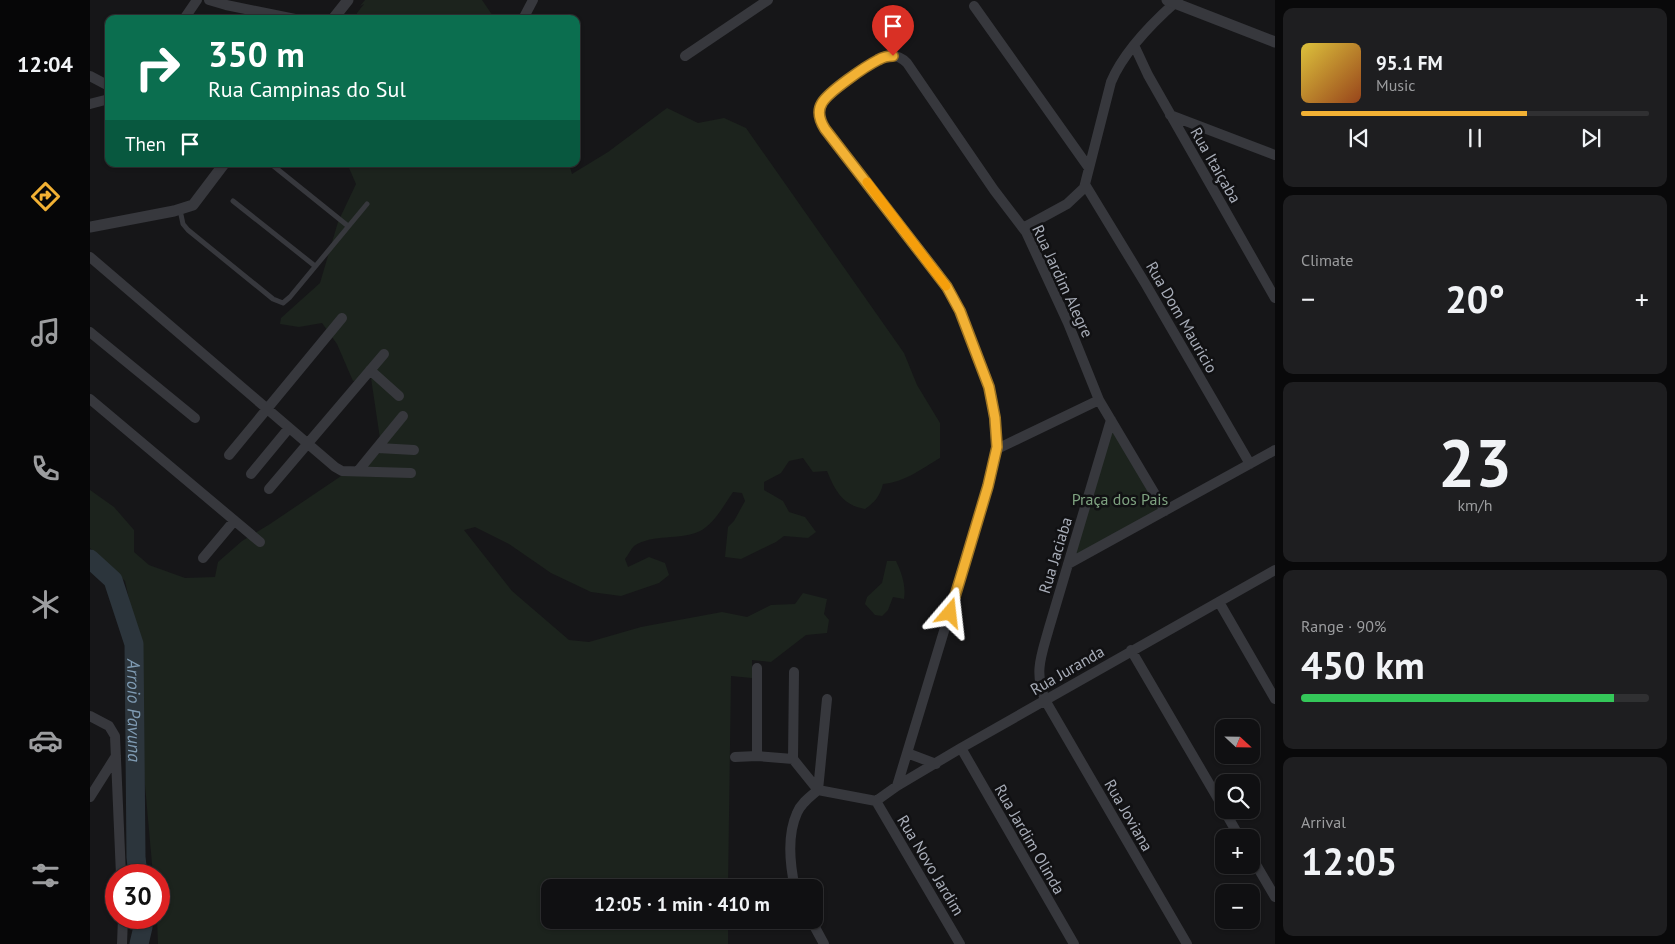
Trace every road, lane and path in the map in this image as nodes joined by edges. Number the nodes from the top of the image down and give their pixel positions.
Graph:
1 (197, 0) edge
2 (210, 0) edge
3 (348, 0) edge
4 (533, 0) edge
5 (768, 0) edge
6 (1173, 1) edge
7 (974, 6) dead end
8 (187, 15) edge
9 (275, 15) edge
10 (336, 15) edge
11 (526, 15) edge
12 (1275, 42) edge
13 (1134, 45) junction
14 (685, 56) dead end
15 (90, 76) edge
16 (105, 84) edge
17 (105, 100) edge
18 (90, 104) edge
19 (1170, 115) junction
20 (1275, 155) edge
21 (222, 167) edge
22 (275, 167) edge
23 (1089, 168) junction
24 (1086, 186) junction
25 (233, 201) dead end
26 (367, 204) dead end
27 (180, 210) junction
28 (348, 226) junction
29 (90, 227) edge
30 (1023, 228) junction
31 (90, 257) edge
32 (316, 266) junction
33 (1275, 298) edge
34 (342, 318) dead end
35 (90, 332) edge
36 (384, 354) dead end
37 (370, 370) junction
38 (399, 396) dead end
39 (90, 399) edge
40 (1099, 400) junction
41 (266, 410) junction
42 (403, 416) dead end
43 (195, 418) dead end
44 (1111, 420) junction
45 (289, 428) junction
46 (308, 444) junction
47 (378, 448) junction
48 (997, 449) junction
49 (414, 450) dead end
50 (1275, 450) edge
51 (229, 455) dead end
52 (1250, 464) junction
53 (358, 471) junction
54 (411, 473) dead end
55 (251, 474) dead end
56 (269, 489) dead end
57 (1165, 511) junction
58 (234, 521) junction
59 (260, 542) dead end
60 (203, 558) dead end
61 (1068, 564) junction
62 (1275, 570) edge
63 (1219, 602) junction
64 (1131, 650) junction
65 (757, 668) dead end
66 (794, 672) dead end
67 (827, 699) dead end
68 (1275, 699) edge
69 (1045, 700) junction
70 (90, 716) edge
71 (961, 748) junction
72 (907, 753) junction
73 (116, 756) junction
74 (757, 756) junction
75 (735, 757) dead end
76 (793, 759) junction
77 (936, 764) junction
78 (897, 786) junction
79 (818, 790) junction
80 (1215, 795) edge
81 (90, 797) edge
82 (876, 801) junction
83 (121, 864) edge
84 (1260, 871) edge
85 (794, 879) edge
86 (1275, 897) edge
87 (123, 929) edge
88 (816, 929) edge
89 (122, 944) edge
90 (824, 944) edge
91 (960, 944) edge
92 (1074, 944) edge
93 (1187, 944) edge

1 - 8 street
2 - 9 street
3 - 10 street
4 - 11 street
5 - 14 street
6 - 12 street
6 - 13 street
7 - 23 street
13 - 19 street, Rua Itaiçaba
13 - 23 street
15 - 16 street
17 - 18 street
19 - 20 street
19 - 33 street, Rua Itaiçaba
21 - 27 street
22 - 28 lane
23 - 24 street
24 - 30 street
24 - 52 street, Rua Dom Mauricio
25 - 32 lane
26 - 28 lane
27 - 29 street
27 - 32 lane
28 - 32 lane
30 - 40 street, Rua Jardim Alegre
30 - 48 street, Rua Jardim Alegre
31 - 41 street
34 - 41 street
35 - 43 street
36 - 37 street
37 - 38 street
37 - 46 street
39 - 58 street
40 - 44 street, Rua Jardim Alegre
40 - 48 street
41 - 45 street
41 - 51 street
42 - 47 street
44 - 57 street, Rua Jardim Alegre
44 - 61 street, Rua Jaciaba
45 - 46 street
45 - 55 street
46 - 53 street
46 - 56 street
47 - 49 street
47 - 53 street
48 - 72 street
50 - 52 street
52 - 57 street
53 - 54 street
57 - 61 street
58 - 59 street
58 - 60 street
61 - 69 street, Rua Jaciaba
62 - 63 street, Rua Juranda
63 - 64 street, Rua Juranda
63 - 68 street
64 - 69 street, Rua Juranda
64 - 80 street
65 - 74 street
66 - 76 street
67 - 79 street
69 - 71 street, Rua Juranda
69 - 93 street, Rua Joviana
70 - 73 street
71 - 77 street, Rua Juranda
71 - 92 street, Rua Jardim Olinda
72 - 77 street
72 - 78 street
73 - 81 street
73 - 83 street
74 - 75 street
74 - 76 street
76 - 79 street
77 - 78 street, Rua Juranda
78 - 82 street, Rua Juranda
79 - 82 street
79 - 85 street
82 - 91 street, Rua Novo Jardim
84 - 86 street
87 - 89 street
88 - 90 street

